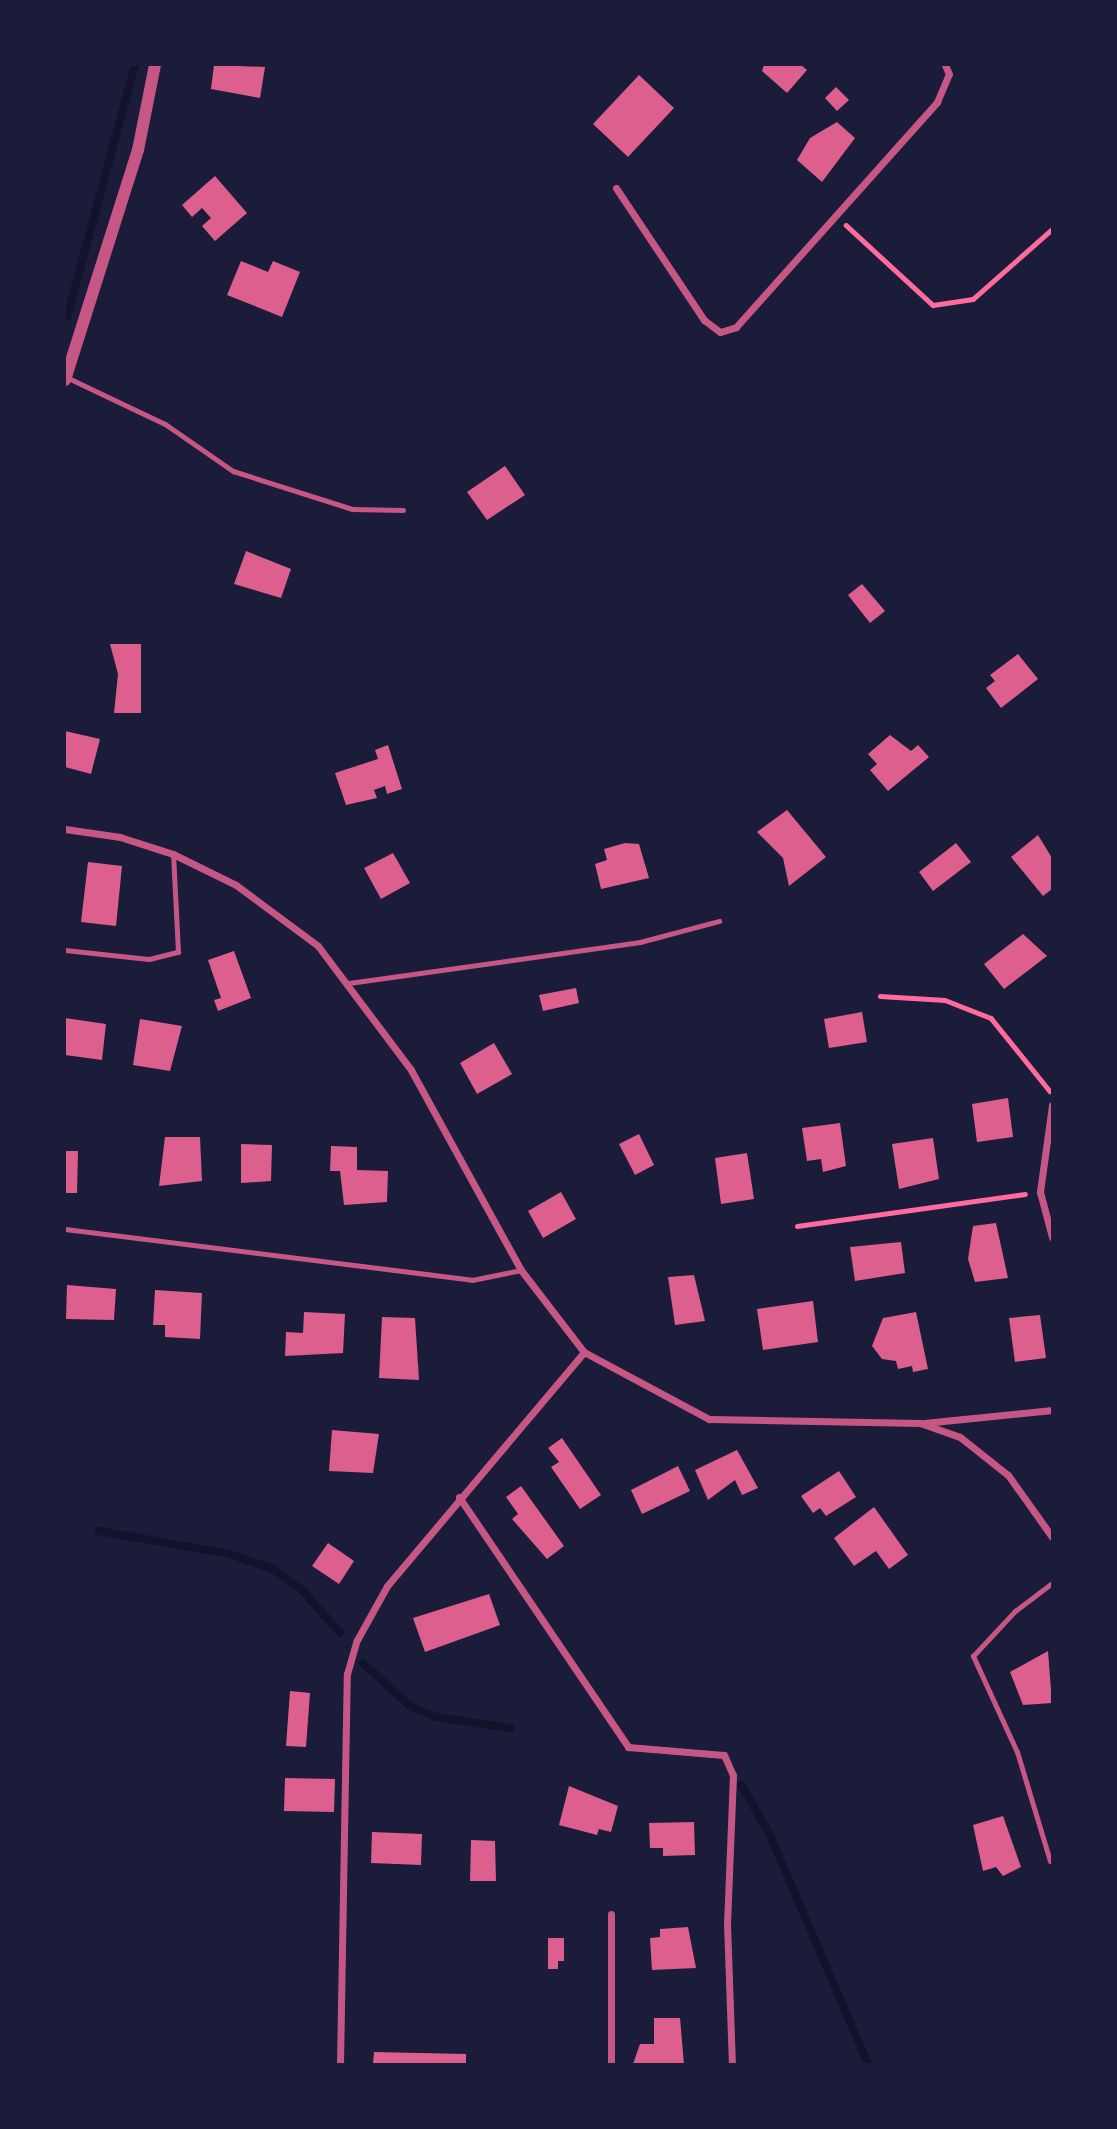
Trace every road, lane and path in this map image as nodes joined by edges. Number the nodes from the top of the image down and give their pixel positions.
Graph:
1 (155, 65) edge
2 (945, 65) edge
3 (616, 188) dead end
4 (834, 214) junction
5 (1052, 229) edge
6 (65, 379) edge
7 (403, 510) dead end
8 (65, 829) edge
9 (173, 854) junction
10 (719, 921) dead end
11 (65, 950) edge
12 (349, 983) junction
13 (880, 996) dead end
14 (1052, 1094) edge
15 (1052, 1105) edge
16 (1040, 1192) junction
17 (797, 1226) dead end
18 (65, 1229) edge
19 (1052, 1237) edge
20 (521, 1270) junction
21 (584, 1352) junction
22 (1052, 1410) edge
23 (920, 1423) junction
24 (459, 1497) junction
25 (1052, 1537) edge
26 (1052, 1583) edge
27 (1050, 1861) dead end
28 (611, 1914) dead end
29 (340, 2064) edge
30 (611, 2064) edge
31 (732, 2064) edge

1 - 6 street
2 - 4 street
3 - 4 street
4 - 5 path
6 - 7 lane
8 - 9 street
9 - 11 lane
9 - 12 street
10 - 12 lane
12 - 20 street
13 - 14 path
15 - 16 street
16 - 17 path
16 - 19 street
18 - 20 lane
20 - 21 street
21 - 23 street
21 - 24 street
22 - 23 street
23 - 25 street
24 - 29 street
24 - 31 street
26 - 27 lane
28 - 30 street

